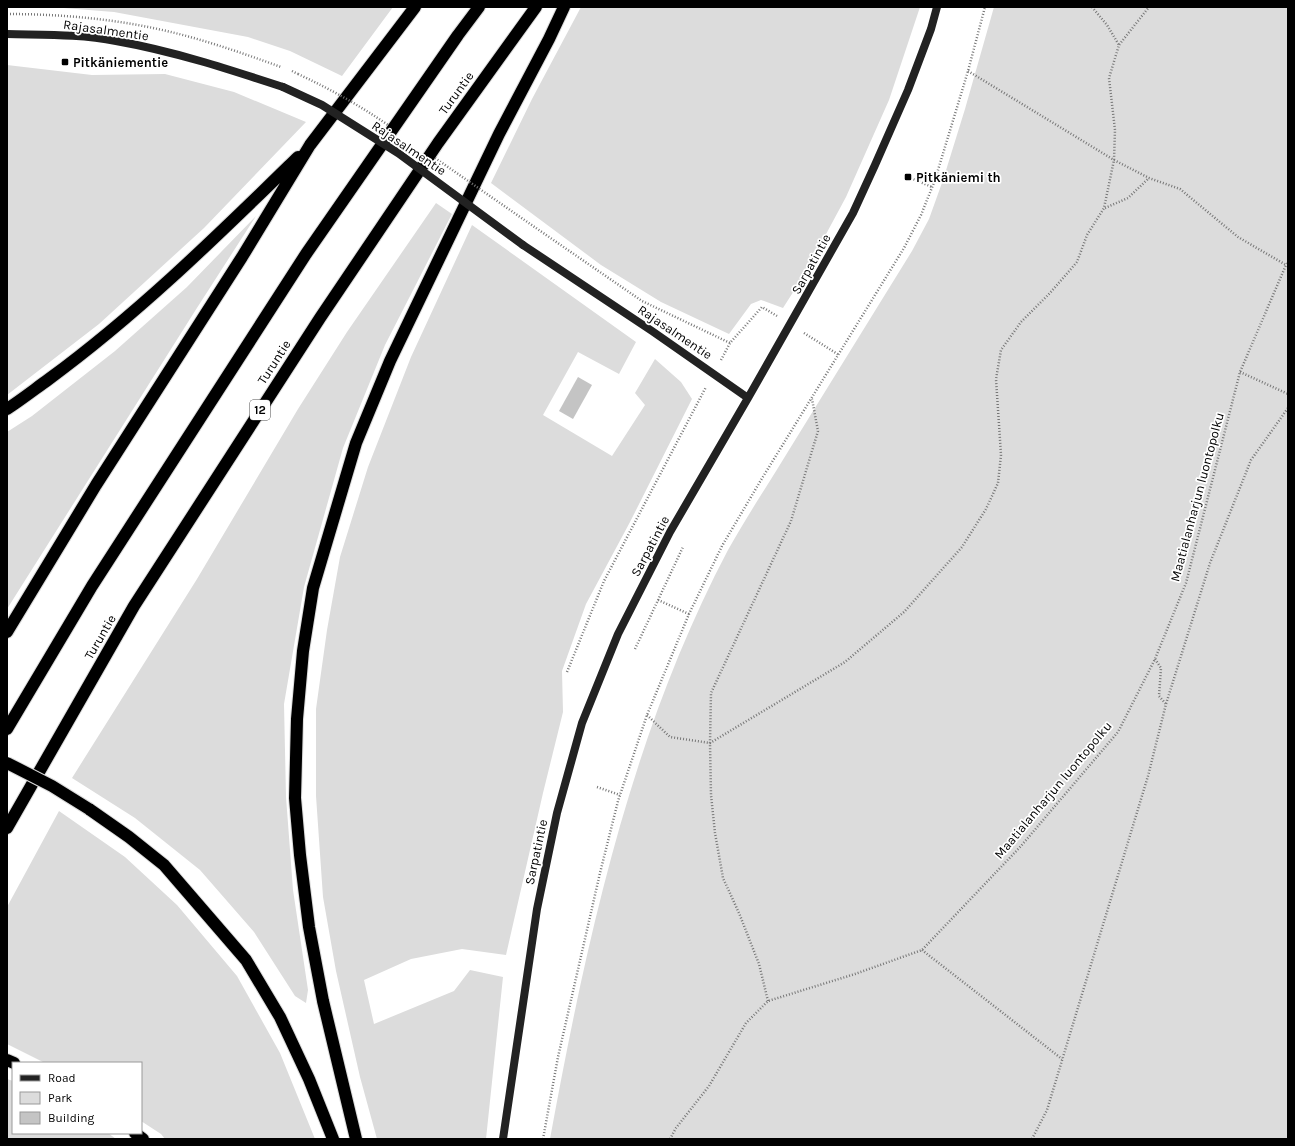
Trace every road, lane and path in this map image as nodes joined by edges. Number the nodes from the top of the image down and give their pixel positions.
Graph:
1 (415, 7) edge
2 (479, 7) edge
3 (536, 7) edge
4 (564, 7) edge
5 (937, 7) edge
6 (985, 7) edge
7 (1092, 7) edge
8 (1149, 7) edge
9 (7, 34) edge
10 (1119, 45) junction
11 (968, 71) junction
12 (310, 145) junction
13 (1114, 160) junction
14 (908, 178) dead end
15 (1149, 178) junction
16 (932, 187) junction
17 (1104, 208) junction
18 (536, 228) dead end
19 (1287, 264) edge
20 (791, 324) junction
21 (730, 343) junction
22 (839, 355) junction
23 (1240, 372) junction
24 (714, 374) junction
25 (1288, 394) edge
26 (748, 398) junction
27 (812, 398) junction
28 (1288, 408) edge
29 (7, 409) edge
30 (686, 541) dead end
31 (658, 600) junction
32 (689, 614) junction
33 (7, 632) edge
34 (634, 649) dead end
35 (1155, 659) junction
36 (567, 672) dead end
37 (1166, 704) junction
38 (647, 715) junction
39 (7, 729) edge
40 (710, 743) junction
41 (7, 763) edge
42 (597, 787) dead end
43 (620, 795) junction
44 (7, 828) edge
45 (922, 950) junction
46 (768, 1001) junction
47 (1062, 1059) junction
48 (333, 1139) edge
49 (356, 1139) edge
50 (504, 1139) edge
51 (543, 1139) edge
52 (670, 1139) edge
53 (1032, 1139) edge

1 - 12 highway
2 - 39 highway
3 - 44 highway, Turuntie / 12
4 - 49 highway
5 - 20 main road, Sarpatintie
6 - 11 path
7 - 10 path
8 - 10 path
9 - 24 main road, Rajasalmentie, bridge
10 - 13 path
11 - 13 path
11 - 16 path
12 - 29 highway
12 - 33 highway
13 - 15 path
13 - 17 path
14 - 16 path
15 - 17 path
15 - 19 path
16 - 22 path
17 - 40 path
18 - 21 path
19 - 23 path, Maatialanharjun luontopolku
20 - 21 path
20 - 22 path
20 - 26 main road, Sarpatintie
21 - 24 path
22 - 27 path
23 - 25 path
23 - 35 path, Maatialanharjun luontopolku
24 - 26 main road, Rajasalmentie
24 - 36 path
26 - 50 main road, Sarpatintie
27 - 32 path
27 - 40 path
28 - 37 path
30 - 31 path
31 - 32 path
31 - 34 path
32 - 38 path
35 - 37 path
35 - 45 path, Maatialanharjun luontopolku
37 - 47 path
38 - 40 path
38 - 43 path
40 - 46 path
41 - 48 highway, bridge
42 - 43 path
43 - 51 path
45 - 46 path, Maatialanharjun luontopolku
45 - 47 path
46 - 52 path, Maatialanharjun luontopolku
47 - 53 path

